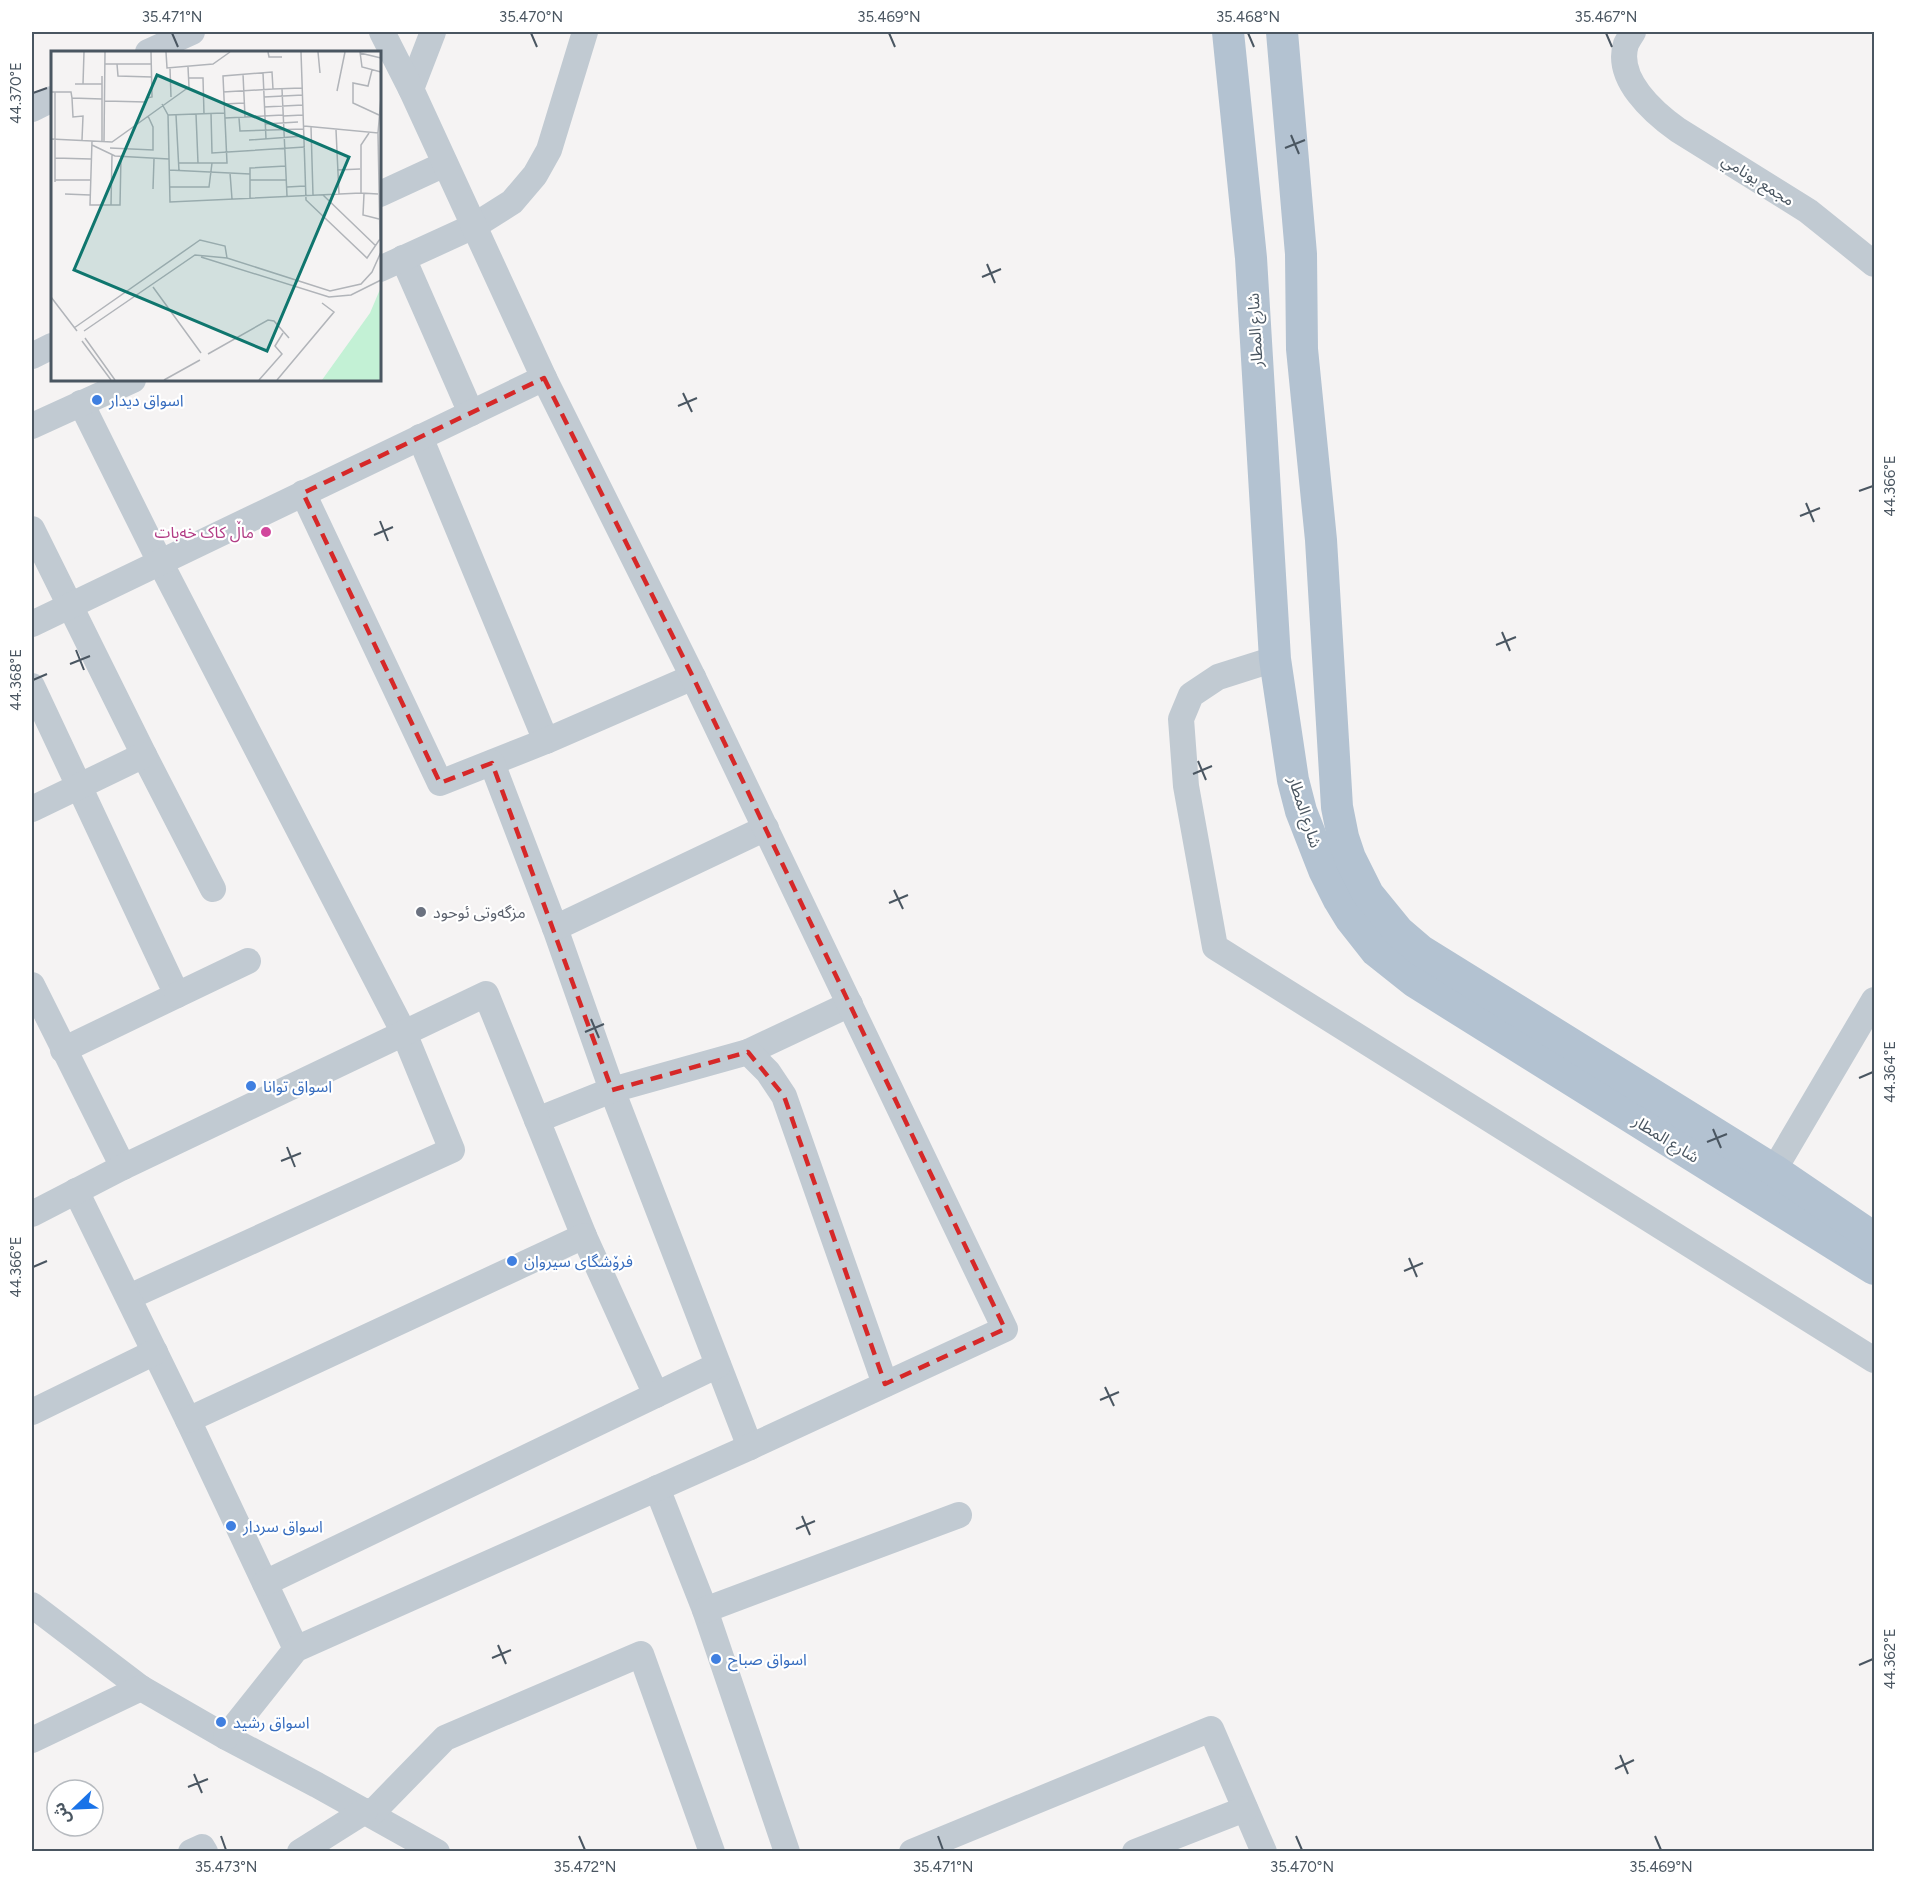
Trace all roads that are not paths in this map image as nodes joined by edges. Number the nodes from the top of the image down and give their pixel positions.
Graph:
1 (192, 32) edge
2 (382, 32) edge
3 (433, 32) edge
4 (585, 32) edge
5 (1228, 32) edge
6 (1282, 32) edge
7 (1634, 32) edge
8 (148, 45) edge
9 (411, 89) junction
10 (51, 100) edge
11 (32, 109) edge
12 (445, 164) junction
13 (381, 194) edge
14 (474, 226) junction
15 (403, 258) junction
16 (1875, 264) edge
17 (381, 269) edge
18 (51, 346) edge
19 (1302, 349) junction
20 (32, 356) edge
21 (1256, 357) junction
22 (544, 378) junction
23 (131, 381) edge
24 (81, 403) junction
25 (471, 413) junction
26 (32, 426) edge
27 (420, 437) junction
28 (303, 494) junction
29 (32, 529) edge
30 (160, 562) junction
31 (69, 606) junction
32 (32, 624) edge
33 (1275, 659) junction
34 (693, 677) junction
35 (32, 686) edge
36 (546, 741) junction
37 (144, 755) junction
38 (492, 763) junction
39 (78, 787) junction
40 (32, 809) edge
41 (766, 828) junction
42 (213, 888) dead end
43 (555, 928) junction
44 (248, 961) dead end
45 (177, 995) junction
46 (35, 1000) edge
47 (1875, 1000) edge
48 (850, 1004) junction
49 (404, 1033) junction
50 (63, 1050) junction
51 (748, 1052) junction
52 (612, 1090) junction
53 (537, 1120) junction
54 (123, 1167) junction
55 (1774, 1170) junction
56 (76, 1191) junction
57 (32, 1214) edge
58 (584, 1236) junction
59 (1875, 1239) edge
60 (1875, 1269) edge
61 (129, 1298) junction
62 (155, 1352) junction
63 (1875, 1360) edge
64 (718, 1365) junction
65 (885, 1384) junction
66 (656, 1395) junction
67 (32, 1412) edge
68 (188, 1420) junction
69 (750, 1447) junction
70 (657, 1488) junction
71 (959, 1515) dead end
72 (265, 1583) junction
73 (32, 1605) edge
74 (705, 1610) junction
75 (296, 1649) junction
76 (141, 1688) junction
77 (226, 1737) junction
78 (32, 1740) edge
79 (1245, 1809) junction
80 (368, 1812) junction
81 (191, 1851) edge
82 (205, 1851) edge
83 (300, 1851) edge
84 (437, 1851) edge
85 (712, 1851) edge
86 (787, 1851) edge
87 (912, 1851) edge
88 (1135, 1851) edge
89 (1264, 1851) edge

1 - 8 street
2 - 9 street
3 - 9 street
4 - 14 street
5 - 21 main road, شارع المطار
6 - 19 main road, شارع المطار
7 - 16 street, مجمع يونامي
9 - 12 street
10 - 11 street
12 - 13 street
12 - 14 street
14 - 15 street
14 - 22 street
15 - 17 street
15 - 25 street
18 - 20 street
19 - 21 main road
19 - 55 main road, شارع المطار
21 - 33 main road, شارع المطار
22 - 25 street
22 - 34 street
23 - 24 street
24 - 26 street
24 - 30 street
25 - 27 street
27 - 28 street
27 - 36 street
28 - 30 street
28 - 38 street
29 - 31 street
30 - 31 street
30 - 49 street
31 - 32 street
31 - 37 street
33 - 60 main road, شارع المطار
33 - 63 street
34 - 36 street
34 - 41 street
35 - 39 street
36 - 38 street
37 - 39 street
37 - 42 street
38 - 43 street
39 - 40 street
39 - 45 street
41 - 43 street
41 - 48 street
43 - 52 street
44 - 45 street
45 - 50 street
46 - 50 street
47 - 55 street
48 - 51 street
48 - 65 street
49 - 53 street
49 - 54 street
49 - 61 street
50 - 54 street
51 - 52 street
51 - 65 street
52 - 53 street
52 - 64 street
53 - 58 street
54 - 56 street
55 - 59 main road, شارع المطار
56 - 57 street
56 - 61 street
58 - 66 street
58 - 68 street
61 - 62 street
62 - 67 street
62 - 68 street
64 - 66 street
64 - 69 street
65 - 69 street
66 - 72 street
68 - 72 street
69 - 70 street
70 - 74 street
70 - 75 street
71 - 74 street
72 - 75 street
73 - 76 street
74 - 86 street
75 - 77 street
76 - 77 street
76 - 78 street
77 - 80 street
79 - 87 street
79 - 88 street
79 - 89 street
80 - 83 street
80 - 84 street
80 - 85 street
81 - 82 street

